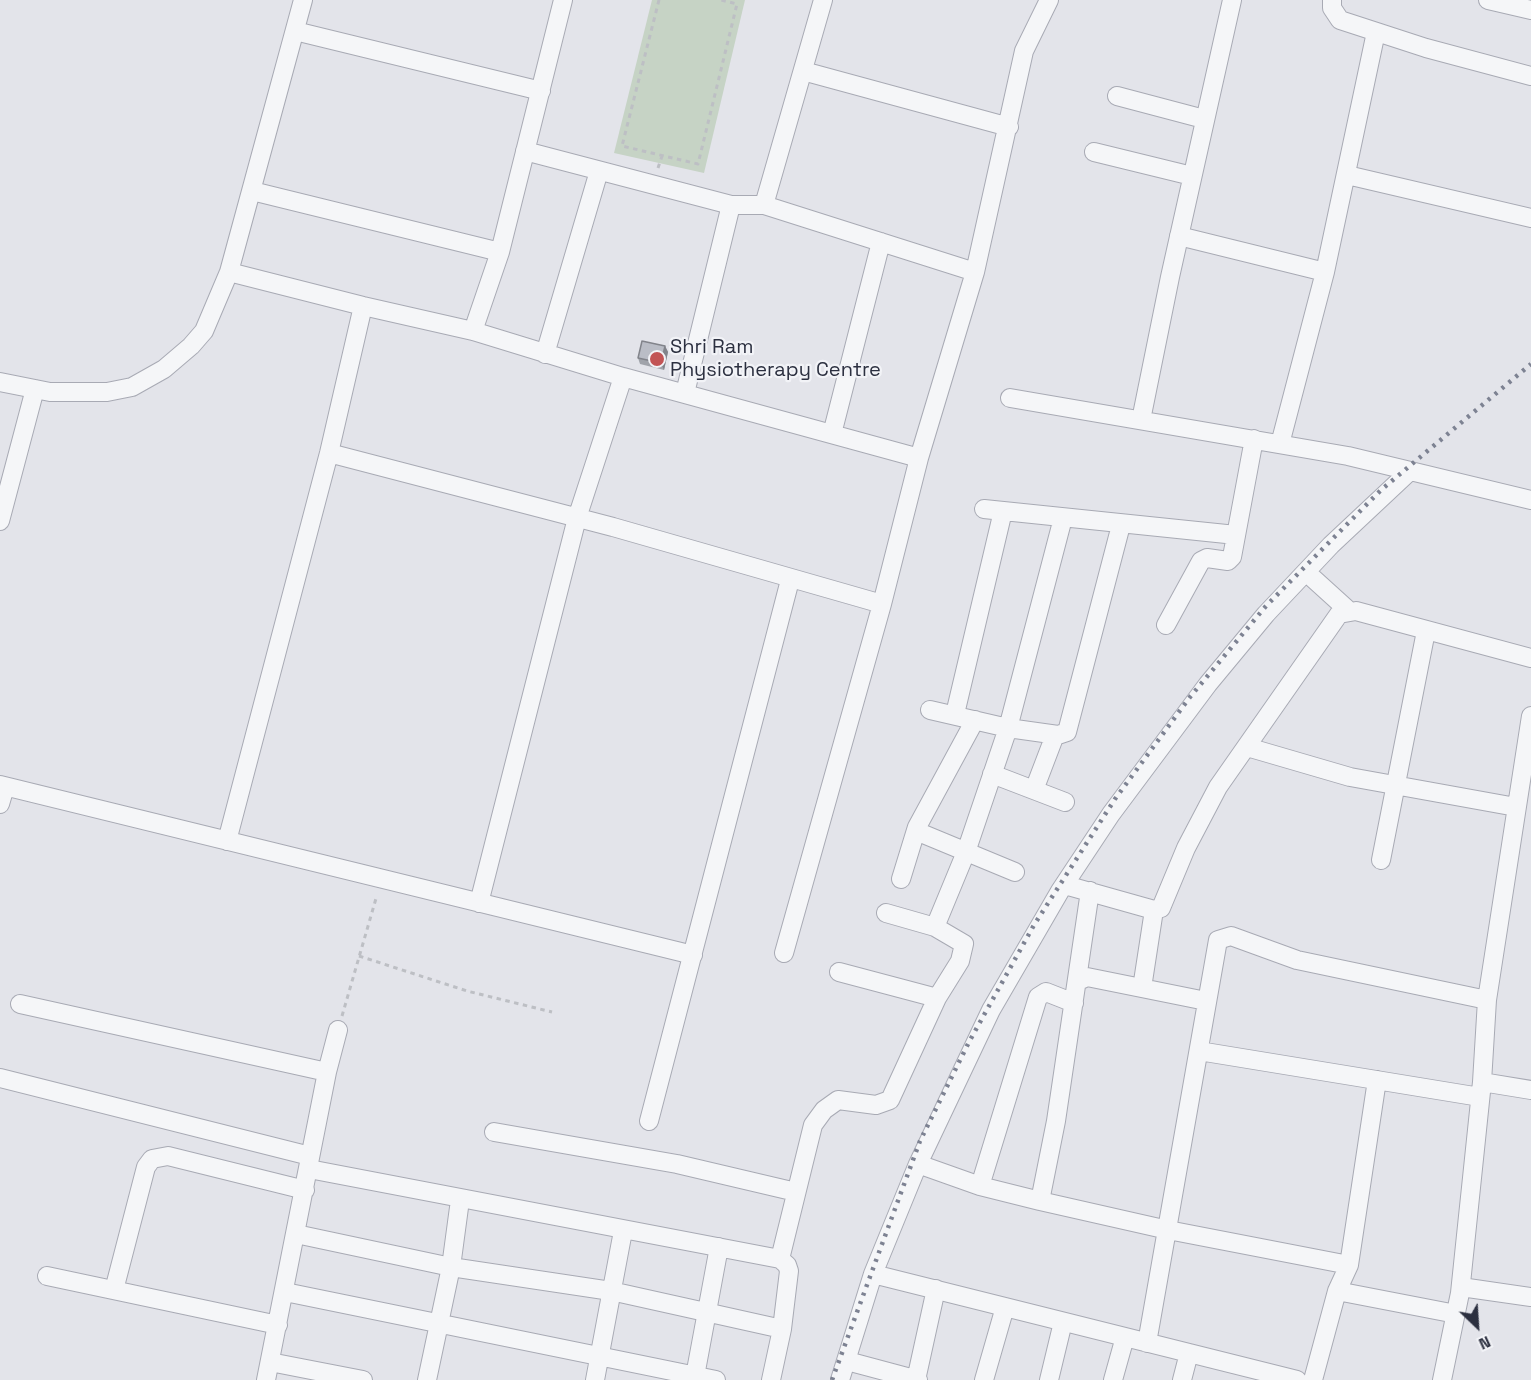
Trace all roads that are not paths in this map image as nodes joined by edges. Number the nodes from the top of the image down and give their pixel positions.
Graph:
1 (303, 0) edge
2 (563, 0) edge
3 (823, 0) edge
4 (1049, 0) edge
5 (1232, 0) edge
6 (1332, 0) edge
7 (1488, 0) edge
8 (1531, 10) edge
9 (295, 32) junction
10 (1376, 32) junction
11 (803, 71) junction
12 (1531, 76) edge
13 (541, 91) junction
14 (1117, 96) dead end
15 (1204, 119) junction
16 (1009, 127) junction
17 (525, 151) junction
18 (1094, 152) dead end
19 (599, 171) junction
20 (1192, 176) junction
21 (1347, 176) junction
22 (252, 192) junction
23 (731, 205) junction
24 (764, 205) junction
25 (1531, 218) edge
26 (1179, 236) junction
27 (882, 243) junction
28 (500, 252) junction
29 (229, 272) junction
30 (975, 272) junction
31 (1325, 272) junction
32 (363, 306) junction
33 (473, 331) junction
34 (545, 354) junction
35 (623, 377) junction
36 (0, 382) edge
37 (35, 388) junction
38 (685, 393) junction
39 (1010, 398) dead end
40 (1141, 420) junction
41 (832, 434) junction
42 (1254, 440) junction
43 (1280, 444) junction
44 (329, 453) junction
45 (919, 458) junction
46 (1410, 471) junction
47 (1531, 500) edge
48 (984, 509) dead end
49 (1003, 511) junction
50 (577, 518) junction
51 (1063, 518) junction
52 (0, 521) edge
53 (1121, 525) junction
54 (1236, 535) junction
55 (1306, 572) junction
56 (789, 580) junction
57 (882, 604) junction
58 (1349, 611) junction
59 (1166, 625) dead end
60 (1426, 631) junction
61 (1531, 658) edge
62 (930, 710) dead end
63 (955, 714) junction
64 (1531, 716) edge
65 (975, 720) junction
66 (1008, 728) junction
67 (1055, 735) junction
68 (1247, 747) junction
69 (992, 774) junction
70 (1396, 787) junction
71 (1034, 790) junction
72 (2, 792) edge
73 (1065, 802) dead end
74 (1516, 807) junction
75 (916, 831) junction
76 (228, 841) junction
77 (966, 852) junction
78 (1381, 860) dead end
79 (1015, 872) dead end
80 (901, 879) dead end
81 (1065, 885) junction
82 (1090, 891) junction
83 (479, 903) junction
84 (1154, 909) junction
85 (886, 913) dead end
86 (935, 927) junction
87 (784, 953) dead end
88 (693, 954) junction
89 (838, 972) dead end
90 (1078, 981) junction
91 (1142, 988) junction
92 (937, 998) junction
93 (1487, 1000) junction
94 (1206, 1001) junction
95 (1074, 1003) junction
96 (20, 1004) dead end
97 (338, 1030) road end
98 (1199, 1051) junction
99 (327, 1072) junction
100 (0, 1078) edge
101 (1377, 1080) junction
102 (1481, 1090) junction
103 (1531, 1090) edge
104 (649, 1120) dead end
105 (494, 1132) dead end
106 (309, 1163) junction
107 (918, 1164) junction
108 (980, 1186) junction
109 (305, 1190) junction
110 (796, 1192) junction
111 (460, 1200) junction
112 (1040, 1201) junction
113 (1168, 1230) junction
114 (623, 1231) junction
115 (296, 1234) junction
116 (719, 1247) junction
117 (780, 1259) junction
118 (1349, 1265) junction
119 (451, 1267) junction
120 (873, 1274) junction
121 (47, 1276) dead end
122 (1461, 1287) junction
123 (936, 1289) junction
124 (114, 1290) junction
125 (1337, 1291) junction
126 (285, 1292) junction
127 (611, 1292) junction
128 (1531, 1297) edge
129 (1005, 1307) junction
130 (706, 1313) junction
131 (1456, 1314) junction
132 (1064, 1322) junction
133 (278, 1325) junction
134 (439, 1325) junction
135 (782, 1329) junction
136 (1125, 1337) junction
137 (1147, 1343) junction
138 (1189, 1353) junction
139 (600, 1357) junction
140 (847, 1361) junction
141 (268, 1371) edge
142 (1243, 1373) edge
143 (695, 1376) junction
144 (363, 1380) edge
145 (427, 1380) edge
146 (595, 1380) edge
147 (716, 1380) edge
148 (771, 1380) edge
149 (840, 1380) edge
150 (917, 1380) edge
151 (984, 1380) edge
152 (1049, 1380) edge
153 (1113, 1380) edge
154 (1182, 1380) edge
155 (1297, 1380) edge
156 (1313, 1380) edge
157 (1442, 1380) edge

1 - 9 street
2 - 13 street
3 - 11 street
4 - 16 street
5 - 15 street
6 - 10 street
7 - 8 street
9 - 13 street
9 - 22 street
10 - 12 street
10 - 21 street
11 - 16 street
11 - 24 street
13 - 17 street
14 - 15 street
15 - 20 street
16 - 30 street
17 - 19 street
17 - 28 street
18 - 20 street
19 - 23 street
19 - 34 street
20 - 26 street
21 - 25 street
21 - 31 street
22 - 28 street
22 - 29 street
23 - 24 street
23 - 38 street
24 - 27 street
26 - 31 street
26 - 40 street
27 - 30 street
27 - 41 street
28 - 33 street
29 - 32 street
29 - 37 street
30 - 45 street
31 - 43 street
32 - 33 street
32 - 44 street
33 - 34 street
34 - 35 street
35 - 38 street
35 - 50 street
36 - 37 street
37 - 52 street
38 - 41 street
39 - 40 street
40 - 42 street
41 - 45 street
42 - 43 street
42 - 54 street
43 - 46 street
44 - 50 street
44 - 76 street
45 - 57 street
46 - 47 street
46 - 55 street
48 - 49 street
49 - 51 street
49 - 63 street
50 - 56 street
50 - 83 street
51 - 53 street
51 - 66 street
53 - 54 street
53 - 67 street
54 - 59 street
55 - 58 street
55 - 81 street
56 - 57 street
56 - 88 street
57 - 87 street
58 - 60 street
58 - 68 street
60 - 61 street
60 - 70 street
62 - 63 street
63 - 65 street
64 - 74 street
65 - 66 street
65 - 75 street
66 - 67 street
66 - 69 street
67 - 71 street
68 - 70 street
68 - 84 street
69 - 71 street
69 - 77 street
70 - 74 street
70 - 78 street
71 - 73 street
72 - 76 street
74 - 93 street
75 - 77 street
75 - 80 street
76 - 83 street
77 - 79 street
77 - 86 street
81 - 82 street
81 - 107 street
82 - 84 street
82 - 90 street
83 - 88 street
84 - 91 street
85 - 86 street
86 - 92 street
88 - 104 street
89 - 92 street
90 - 91 street
90 - 95 street
91 - 94 street
92 - 110 street
93 - 94 street
93 - 102 street
94 - 98 street
95 - 108 street
95 - 112 street
96 - 99 street
97 - 99 street
98 - 101 street
98 - 113 street
99 - 106 street
100 - 106 street
101 - 102 street
101 - 118 street
102 - 103 street
102 - 122 street
105 - 110 street
106 - 109 street
106 - 111 street
107 - 108 street
107 - 120 street
108 - 112 street
109 - 115 street
109 - 124 street
110 - 117 street
111 - 114 street
111 - 119 street
112 - 113 street
113 - 118 street
113 - 137 street
114 - 116 street
114 - 127 street
115 - 119 street
115 - 126 street
116 - 117 street
116 - 130 street
117 - 135 street
118 - 125 street
119 - 127 street
119 - 134 street
120 - 123 street
120 - 140 street
121 - 124 street
122 - 128 street
122 - 131 street
123 - 129 street
123 - 150 street
124 - 133 street
125 - 131 street
125 - 156 street
126 - 133 street
126 - 134 street
127 - 130 street
127 - 139 street
129 - 132 street
129 - 151 street
130 - 135 street
130 - 143 street
131 - 157 street
132 - 136 street
132 - 152 street
133 - 141 street
134 - 139 street
134 - 145 street
135 - 148 street
136 - 137 street
136 - 153 street
137 - 138 street
138 - 142 street
138 - 154 street
139 - 143 street
139 - 146 street
140 - 149 street
140 - 150 street
141 - 144 street
142 - 155 street
143 - 147 street

